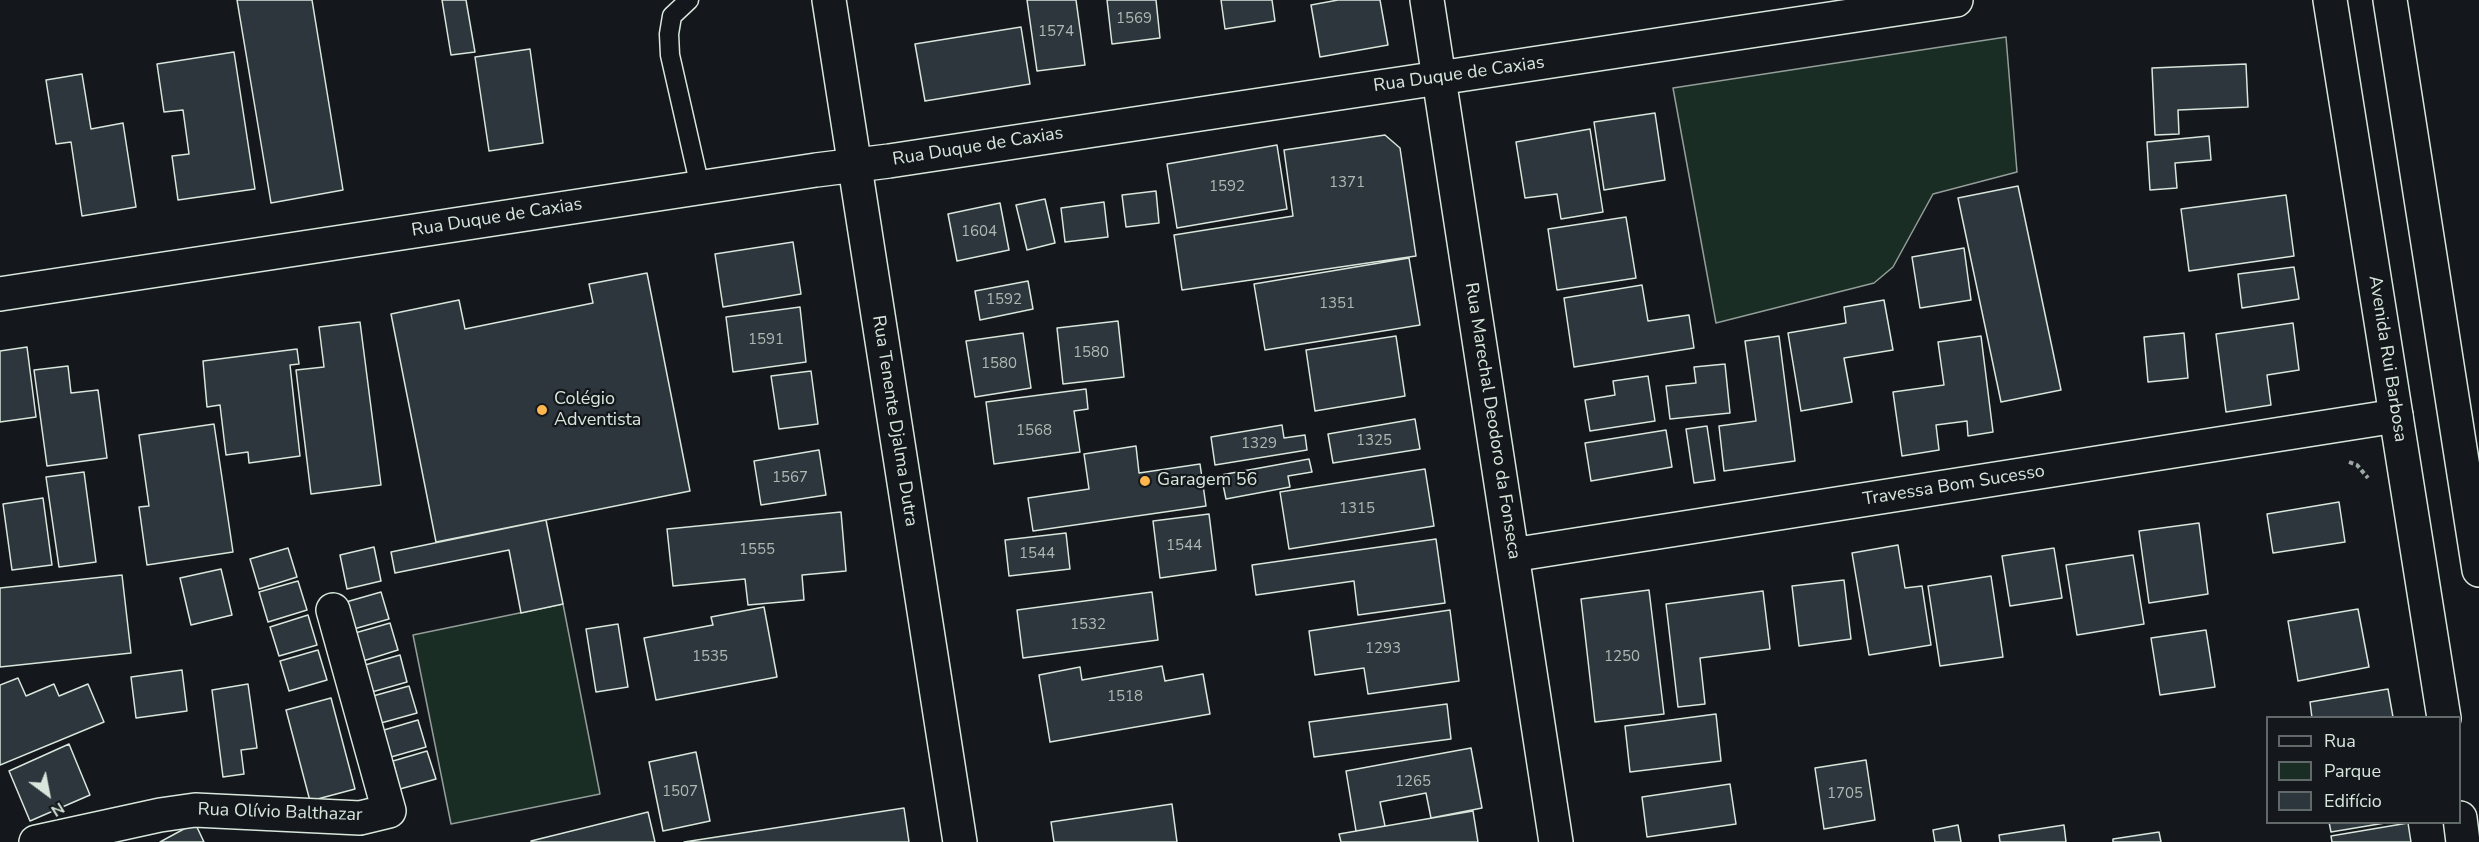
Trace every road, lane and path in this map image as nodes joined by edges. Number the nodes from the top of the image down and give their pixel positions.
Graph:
1 (689, 0) edge
2 (829, 0) edge
3 (1427, 0) edge
4 (1956, 0) edge
5 (2330, 0) edge
6 (2390, 0) edge
7 (1906, 4) edge
8 (1439, 78) junction
9 (855, 165) junction
10 (700, 187) junction
11 (0, 294) edge
12 (2396, 416) junction
13 (2348, 462) dead end
14 (2371, 482) dead end
15 (1512, 555) junction
16 (2479, 570) edge
17 (333, 610) dead end
18 (2444, 716) edge
19 (2461, 824) edge
20 (36, 842) edge
21 (960, 842) edge
22 (1556, 842) edge
23 (2463, 842) edge

1 - 10 lane
2 - 9 street, Rua Tenente Djalma Dutra
3 - 8 street, Rua Marechal Deodoro da Fonseca
4 - 7 street, Rua Duque de Caxias
5 - 12 street, Avenida Rui Barbosa
6 - 16 street
7 - 8 street, Rua Duque de Caxias
8 - 9 street, Rua Duque de Caxias
8 - 15 street, Rua Marechal Deodoro da Fonseca
9 - 10 street, Rua Duque de Caxias
9 - 21 street, Rua Tenente Djalma Dutra
10 - 11 street, Rua Duque de Caxias
12 - 15 street, Travessa Bom Sucesso
12 - 18 street, Avenida Rui Barbosa
13 - 14 path
15 - 22 street, Rua Marechal Deodoro da Fonseca
17 - 20 street, Rua Olívio Balthazar
19 - 23 street

